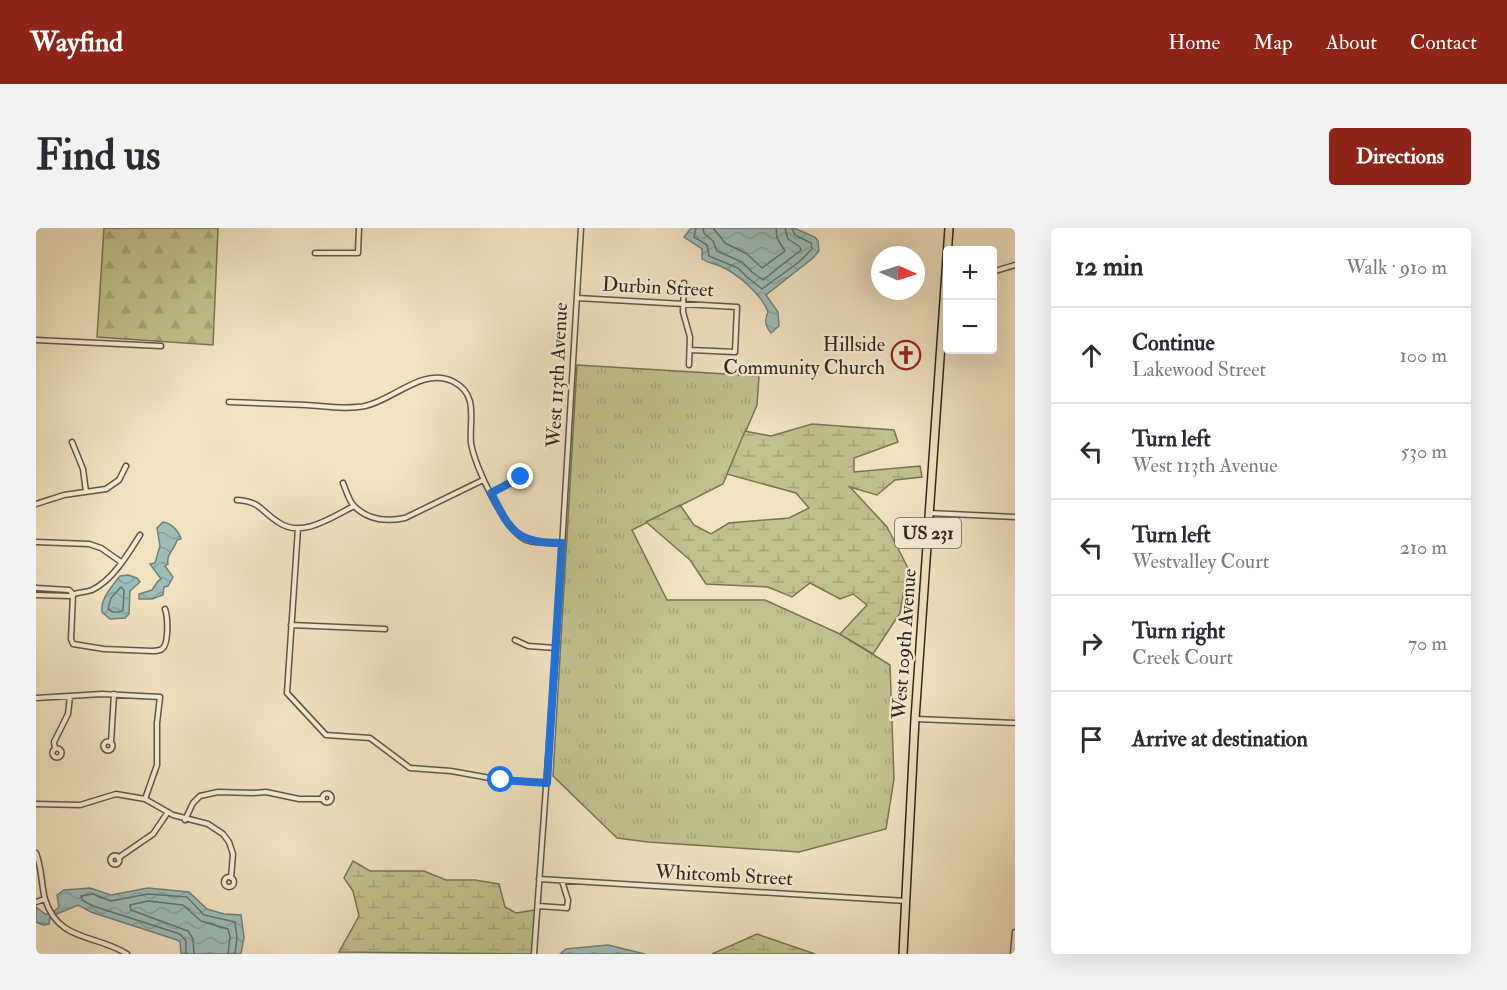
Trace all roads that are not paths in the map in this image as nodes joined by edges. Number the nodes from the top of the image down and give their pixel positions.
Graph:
1 (360, 228) edge
2 (581, 228) edge
3 (949, 228) edge
4 (948, 246) edge
5 (315, 253) dead end
6 (1015, 265) edge
7 (997, 271) edge
8 (684, 283) dead end
9 (577, 298) junction
10 (945, 300) edge
11 (683, 304) junction
12 (36, 340) edge
13 (161, 346) dead end
14 (691, 350) junction
15 (689, 365) dead end
16 (229, 402) dead end
17 (72, 442) dead end
18 (126, 466) dead end
19 (521, 477) dead end
20 (483, 480) junction
21 (343, 483) dead end
22 (86, 492) junction
23 (491, 493) junction
24 (237, 500) dead end
25 (36, 504) edge
26 (354, 506) junction
27 (929, 513) junction
28 (1015, 517) edge
29 (298, 528) junction
30 (140, 535) dead end
31 (36, 542) edge
32 (562, 543) junction
33 (121, 562) junction
34 (36, 588) edge
35 (36, 594) edge
36 (73, 594) junction
37 (165, 609) dead end
38 (291, 625) junction
39 (386, 629) dead end
40 (515, 640) dead end
41 (556, 648) junction
42 (114, 694) junction
43 (70, 696) junction
44 (36, 698) edge
45 (915, 719) junction
46 (1015, 723) edge
47 (111, 742) dead end
48 (55, 749) dead end
49 (547, 783) junction
50 (146, 799) junction
51 (323, 799) dead end
52 (36, 804) edge
53 (168, 812) junction
54 (185, 820) junction
55 (36, 853) edge
56 (118, 858) dead end
57 (231, 878) dead end
58 (539, 879) junction
59 (562, 881) junction
60 (45, 899) junction
61 (906, 901) junction
62 (36, 902) edge
63 (538, 906) junction
64 (1015, 933) edge
65 (126, 954) edge
66 (534, 954) edge
67 (903, 954) edge
68 (1013, 954) edge

1 - 5 street
2 - 9 street, West 113th Avenue
3 - 4 main road, West 109th Avenue / US 231
6 - 7 street
8 - 11 street
9 - 11 street, Durbin Street
9 - 32 street, West 113th Avenue
10 - 27 main road, West 109th Avenue / US 231
11 - 14 street
11 - 14 street, Durbin Street
12 - 13 street
14 - 15 street
16 - 20 street
17 - 22 street
18 - 22 street
19 - 23 street
20 - 23 street
20 - 26 street
21 - 26 street
22 - 25 street
23 - 32 street
24 - 29 street
26 - 29 street
27 - 28 street
27 - 45 main road, West 109th Avenue / US 231
29 - 38 street
30 - 33 street
31 - 33 street
32 - 41 street, West 113th Avenue
33 - 36 street
34 - 36 street
35 - 36 street
36 - 37 street
38 - 39 street
38 - 49 street
40 - 41 street
41 - 49 street, West 113th Avenue
42 - 43 street
42 - 47 street
42 - 50 street
43 - 44 street
43 - 48 street
45 - 46 street
45 - 61 main road, West 109th Avenue / US 231
49 - 58 street, West 113th Avenue
50 - 52 street
50 - 53 street
51 - 54 street
53 - 54 street
53 - 56 street
54 - 57 street
55 - 60 street
58 - 59 street, Whitcomb Street
58 - 63 street, West 113th Avenue
59 - 61 street, Whitcomb Street
59 - 63 street
60 - 62 street
60 - 65 street
61 - 67 main road, West 109th Avenue / US 231
63 - 66 street, West 113th Avenue
64 - 68 street

